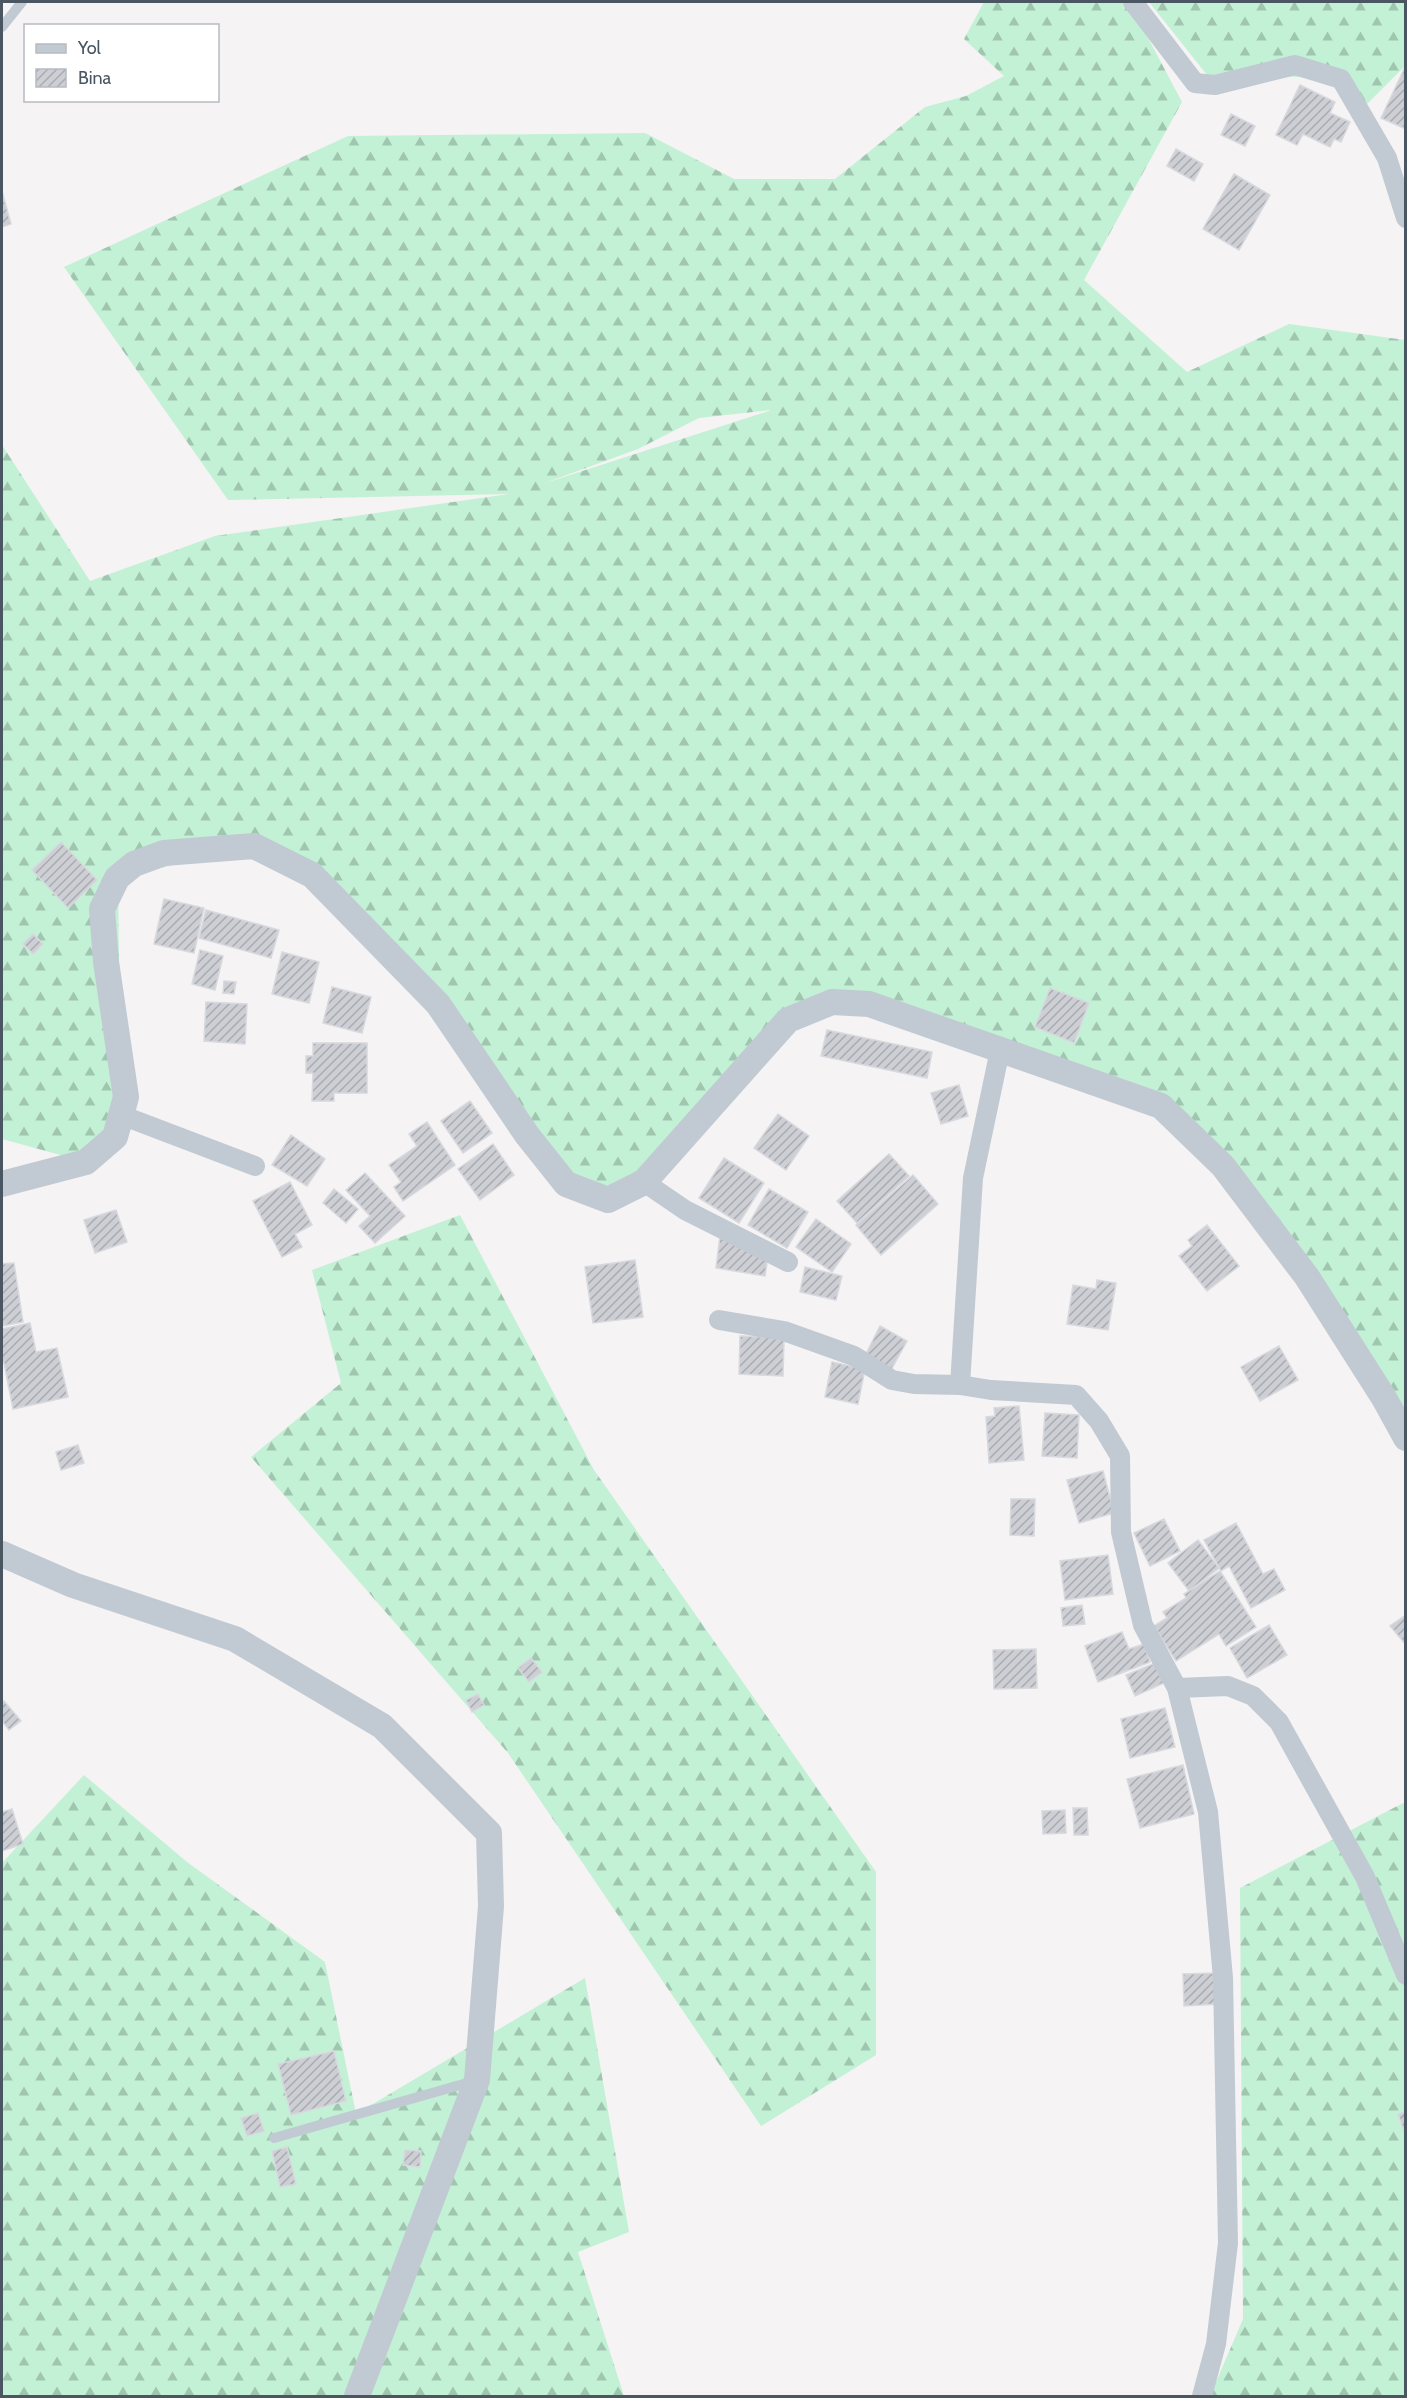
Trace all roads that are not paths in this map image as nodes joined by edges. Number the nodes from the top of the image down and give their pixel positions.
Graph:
1 (22, 2) edge
2 (1133, 2) edge
3 (2, 27) edge
4 (1406, 218) edge
5 (1000, 1050) junction
6 (121, 1115) junction
7 (255, 1166) dead end
8 (644, 1182) junction
9 (2, 1184) edge
10 (788, 1262) dead end
11 (719, 1320) dead end
12 (960, 1385) junction
13 (1406, 1438) edge
14 (2, 1554) edge
15 (1177, 1688) junction
16 (1406, 1975) edge
17 (477, 2080) junction
18 (274, 2138) dead end
19 (357, 2397) edge
20 (1202, 2397) edge

1 - 3 lane
2 - 4 street
5 - 8 street
5 - 12 street
5 - 13 street
6 - 7 street
6 - 8 street
6 - 9 street
8 - 10 street
11 - 12 street
12 - 15 street
14 - 17 street
15 - 16 street
15 - 20 street
17 - 18 lane
17 - 19 street

